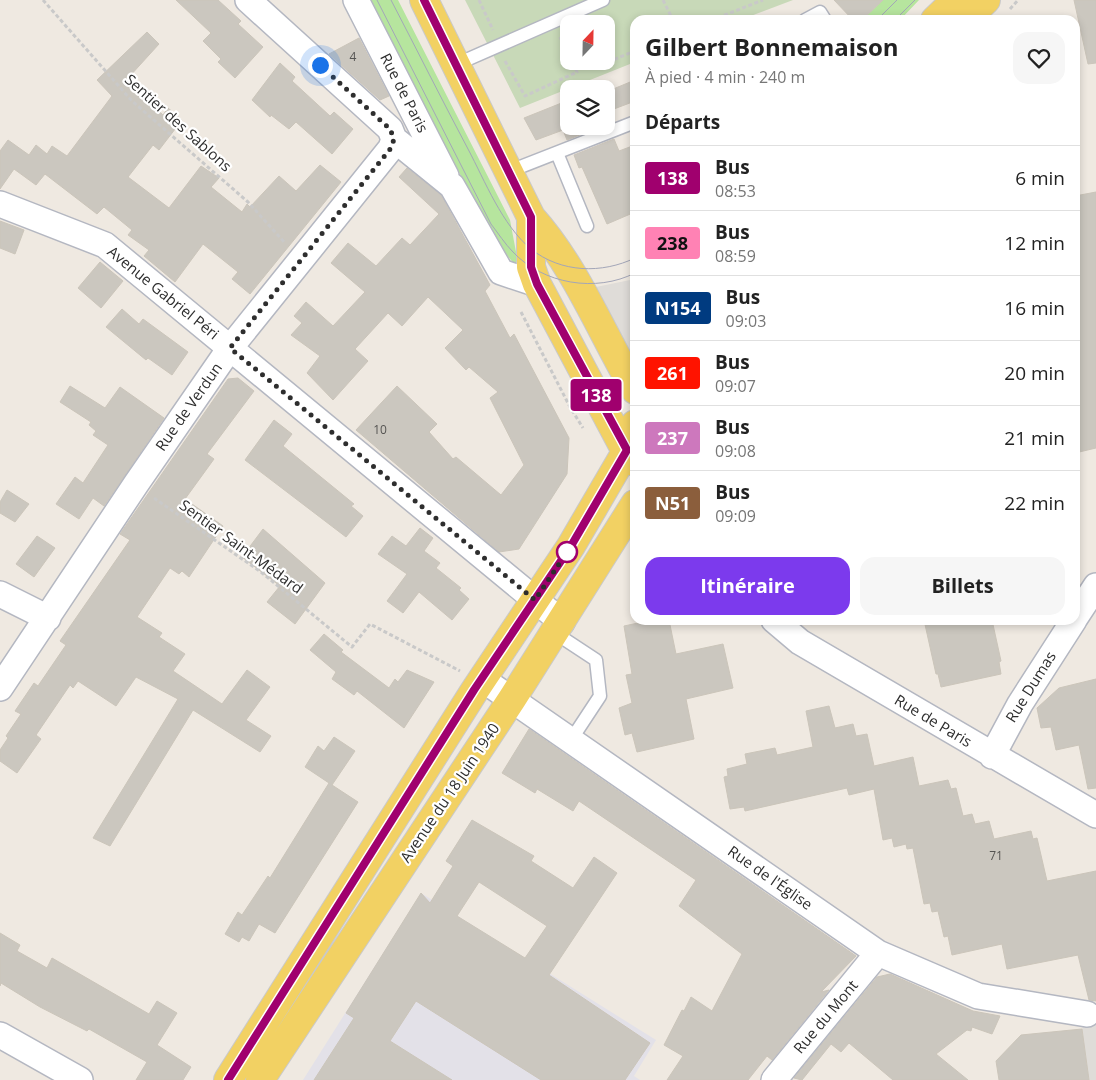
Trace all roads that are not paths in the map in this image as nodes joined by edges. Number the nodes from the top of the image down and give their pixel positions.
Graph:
1 (248, 0) edge
2 (356, 0) edge
3 (424, 0) edge
4 (603, 0) edge
5 (956, 0) edge
6 (986, 0) edge
7 (940, 15) edge
8 (970, 15) edge
9 (457, 64) junction
10 (630, 124) edge
11 (394, 139) junction
12 (557, 152) junction
13 (510, 171) junction
14 (452, 186) junction
15 (0, 204) edge
16 (531, 217) junction
17 (587, 226) dead end
18 (537, 284) junction
19 (230, 348) junction
20 (630, 381) edge
21 (630, 458) edge
22 (630, 461) edge
23 (630, 512) edge
24 (1096, 586) edge
25 (0, 594) edge
26 (535, 600) junction
27 (1080, 610) edge
28 (48, 618) junction
29 (780, 625) edge
30 (1070, 625) edge
31 (558, 627) junction
32 (482, 679) junction
33 (0, 688) edge
34 (512, 699) junction
35 (571, 740) junction
36 (992, 756) junction
37 (1096, 815) edge
38 (878, 953) junction
39 (1087, 1014) dead end
40 (0, 1035) edge
41 (80, 1080) edge
42 (228, 1080) edge
43 (260, 1080) edge
44 (774, 1080) edge

1 - 11 street
2 - 14 street, Rue de Paris
3 - 9 main road
4 - 9 lane
5 - 7 main road
6 - 8 main road
9 - 13 main road
10 - 12 lane
11 - 14 street
11 - 19 street, Rue de Verdun
12 - 13 lane
12 - 17 lane
13 - 16 main road
14 - 18 street, Rue de Paris
15 - 19 street, Avenue Gabriel Péri
16 - 18 main road
16 - 20 main road
18 - 21 main road
19 - 26 street, Avenue Gabriel Péri
19 - 28 street, Rue de Verdun
22 - 26 main road
23 - 31 main road, Avenue du 18 Juin 1940
24 - 27 street, Rue Dumas
25 - 28 street
26 - 31 street, Avenue Gabriel Péri
26 - 32 main road
28 - 33 street, Rue de Verdun
29 - 36 street, Rue de Paris
30 - 36 street, Rue Dumas
31 - 34 main road, Avenue du 18 Juin 1940
31 - 35 lane
32 - 34 street, Rue de l'Église
32 - 42 main road
34 - 35 street, Rue de l'Église
34 - 43 main road, Avenue du 18 Juin 1940
35 - 38 street, Rue de l'Église
36 - 37 street, Rue de Paris
38 - 39 street, Rue de l'Église
38 - 44 street, Rue du Mont
40 - 41 street

